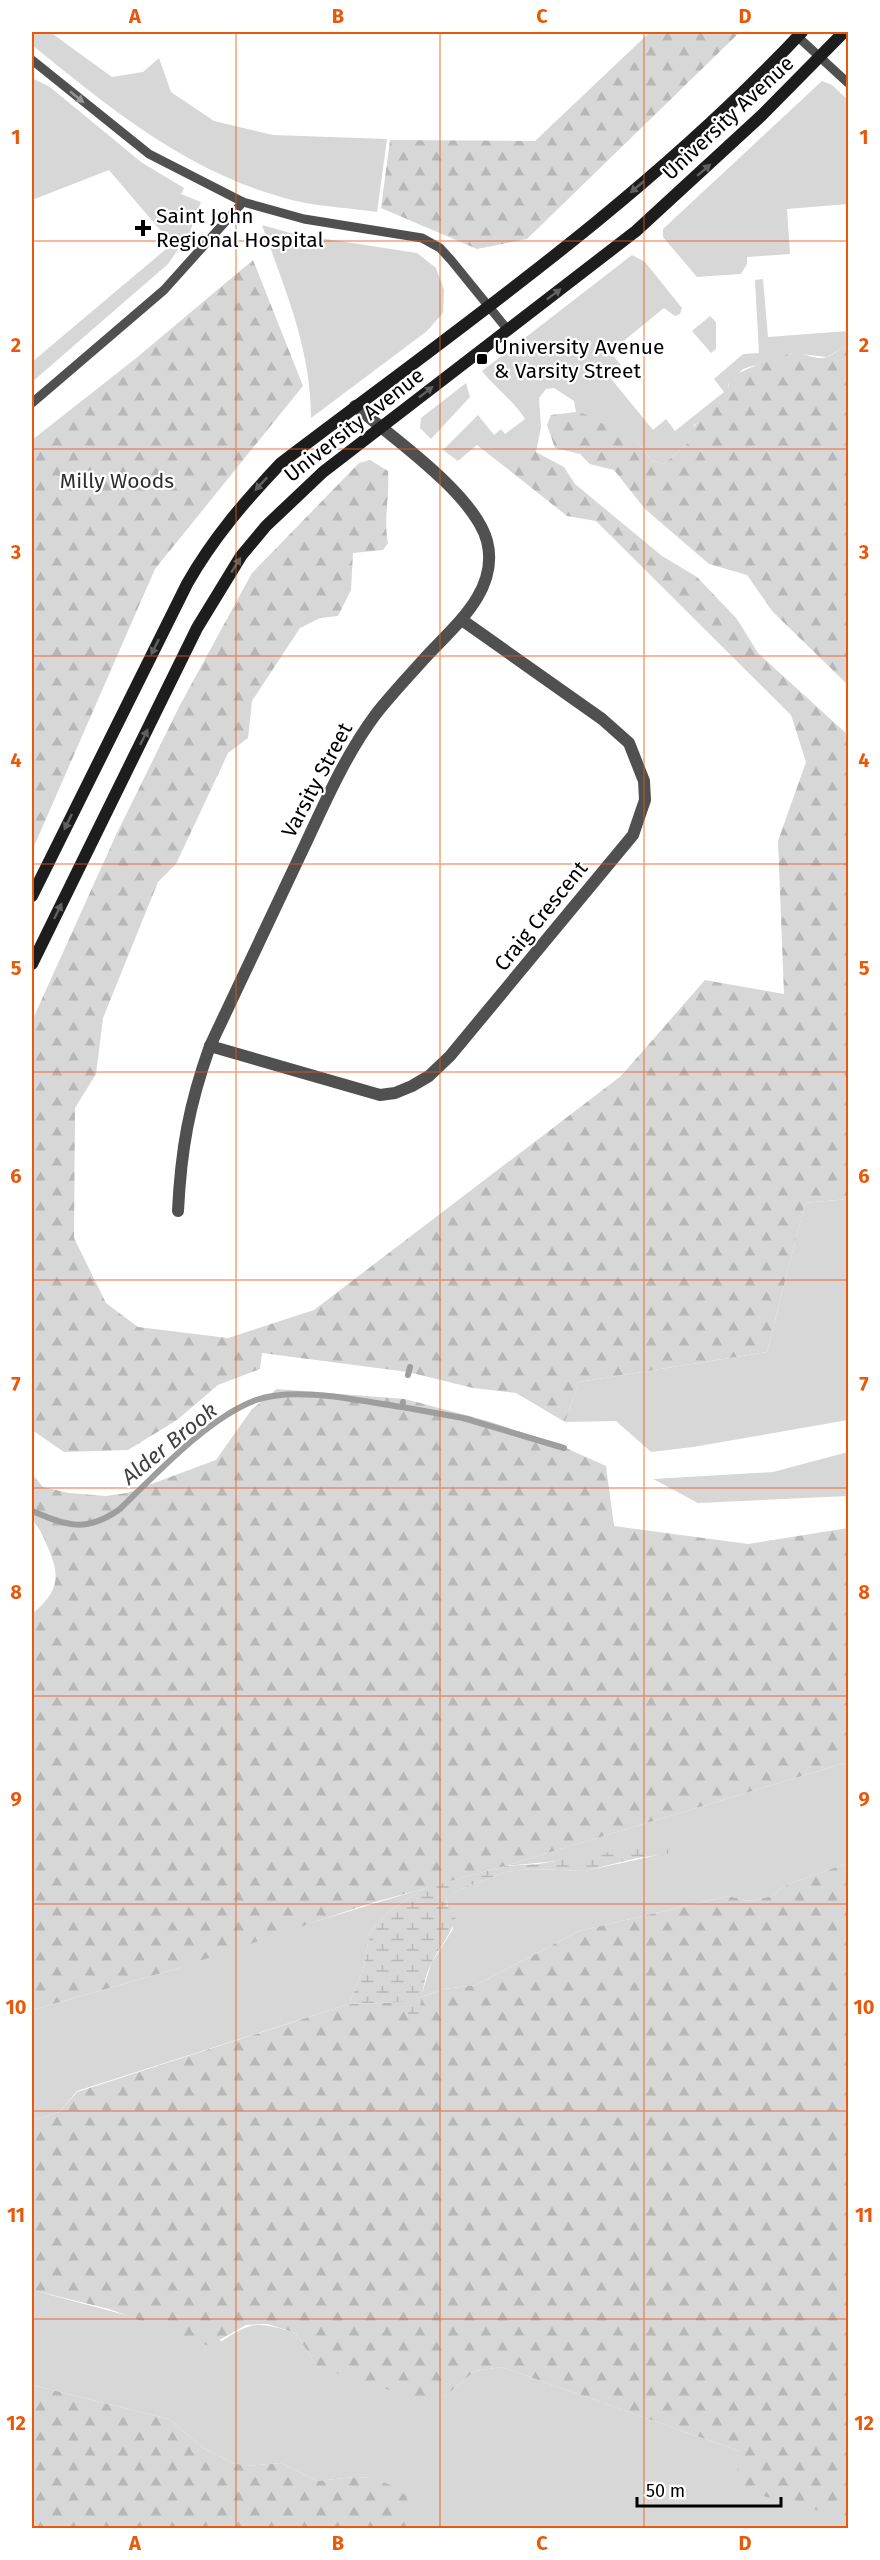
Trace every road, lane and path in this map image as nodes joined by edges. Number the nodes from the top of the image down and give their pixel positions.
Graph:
1 (844, 32) edge
2 (800, 34) edge
3 (820, 57) junction
4 (32, 60) edge
5 (849, 83) edge
6 (243, 202) junction
7 (488, 305) junction
8 (507, 329) junction
9 (32, 404) edge
10 (355, 406) junction
11 (380, 428) junction
12 (462, 620) junction
13 (32, 896) edge
14 (32, 964) edge
15 (210, 1046) junction
16 (178, 1211) dead end

1 - 3 main road, University Avenue
2 - 3 lane
2 -> 7 main road, University Avenue
3 - 5 lane
8 -> 3 main road, University Avenue
4 -> 6 lane
6 - 7 lane
6 - 9 lane
7 - 8 lane
7 - 10 main road, University Avenue
11 -> 8 main road, University Avenue
10 - 11 street, Varsity Street
10 -> 13 main road, University Avenue
11 - 12 street, Varsity Street
14 -> 11 main road, University Avenue
12 - 15 street, Varsity Street
12 - 15 street, Craig Crescent
15 - 16 street, Varsity Street

